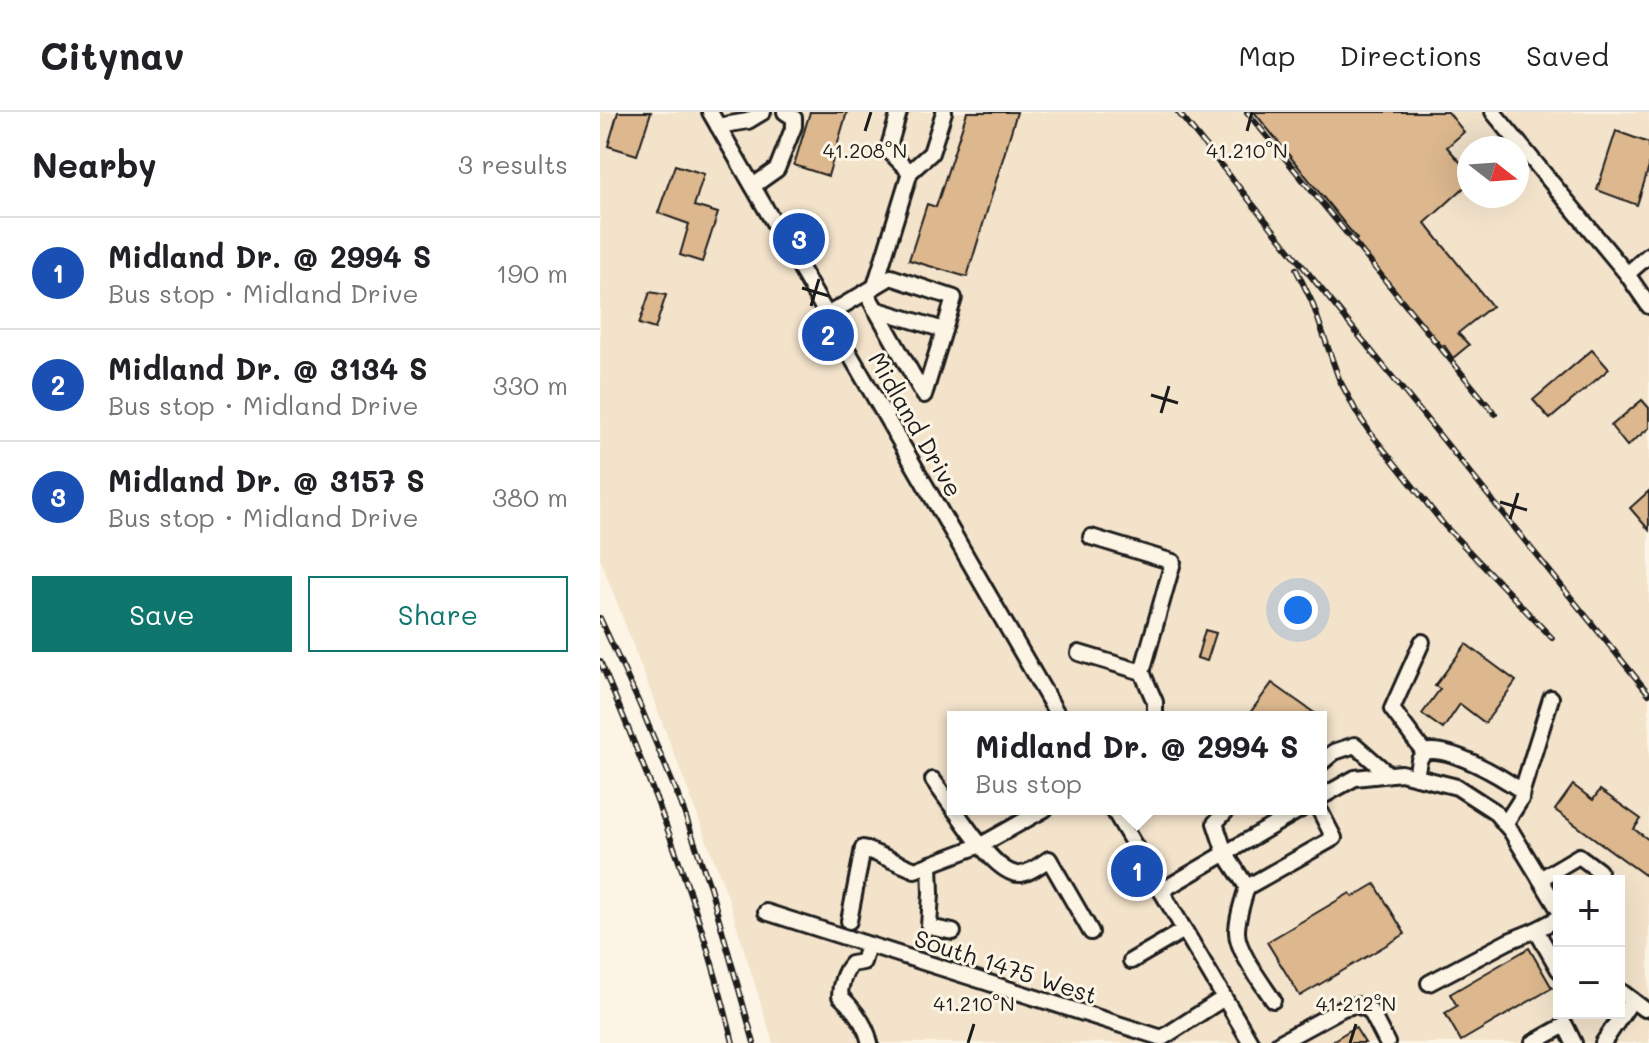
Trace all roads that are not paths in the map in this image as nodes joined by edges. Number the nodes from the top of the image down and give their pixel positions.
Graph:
1 (710, 112) edge
2 (763, 112) edge
3 (785, 112) edge
4 (899, 112) edge
5 (944, 112) edge
6 (1493, 112) edge
7 (718, 126) junction
8 (910, 172) junction
9 (753, 186) junction
10 (1649, 255) edge
11 (1627, 274) junction
12 (870, 289) junction
13 (1649, 306) edge
14 (875, 309) junction
15 (827, 315) junction
16 (944, 330) junction
17 (1091, 537) dead end
18 (1422, 642) dead end
19 (1079, 653) dead end
20 (1142, 672) junction
21 (1551, 698) dead end
22 (1056, 711) edge
23 (1155, 711) edge
24 (1424, 752) junction
25 (1327, 758) edge
26 (1388, 774) junction
27 (1416, 777) junction
28 (933, 780) dead end
29 (1522, 791) junction
30 (1327, 794) edge
31 (947, 799) edge
32 (959, 815) edge
33 (1034, 815) edge
34 (1117, 815) edge
35 (1222, 815) edge
36 (1291, 815) edge
37 (1322, 815) edge
38 (1505, 824) junction
39 (981, 845) junction
40 (1225, 853) junction
41 (930, 864) junction
42 (1599, 871) dead end
43 (1540, 879) junction
44 (1247, 887) junction
45 (1161, 891) junction
46 (1553, 900) edge
47 (766, 912) dead end
48 (849, 921) dead end
49 (1553, 921) edge
50 (1184, 930) junction
51 (1536, 930) junction
52 (953, 932) dead end
53 (1091, 932) dead end
54 (868, 945) junction
55 (1553, 960) edge
56 (1131, 961) dead end
57 (1429, 983) dead end
58 (1625, 995) edge
59 (1224, 998) junction
60 (1273, 1000) dead end
61 (870, 1043) edge
62 (1251, 1043) edge
63 (1279, 1043) edge
64 (1387, 1043) edge
65 (1533, 1043) edge
66 (1574, 1043) edge
67 (1603, 1043) edge

1 - 7 street, Midland Drive
2 - 7 street
3 - 9 street
4 - 8 street
5 - 8 street
6 - 11 street
7 - 9 street, Midland Drive
8 - 12 street
9 - 15 street, Midland Drive
10 - 11 street
11 - 13 street
12 - 14 street
12 - 15 street
12 - 16 street
14 - 16 street
14 - 16 street
15 - 22 street, Midland Drive
17 - 20 street
18 - 24 street
19 - 20 street
20 - 23 street
21 - 29 street
24 - 27 street
24 - 29 street
25 - 26 street
26 - 27 street
26 - 30 street
27 - 38 street
28 - 31 street
29 - 38 street
32 - 39 street
33 - 39 street
34 - 45 street
35 - 40 street
36 - 40 street
37 - 44 street
38 - 43 street
39 - 41 street
39 - 53 street
40 - 44 street
40 - 45 street
41 - 48 street
41 - 52 street
42 - 43 street
43 - 46 street
44 - 60 street
45 - 50 street
47 - 54 street, South 1475 West
49 - 51 street
50 - 56 street
50 - 59 street
51 - 55 street
51 - 57 street
54 - 59 street, South 1475 West
54 - 61 street
58 - 67 street
59 - 62 street
63 - 64 street
65 - 66 street

